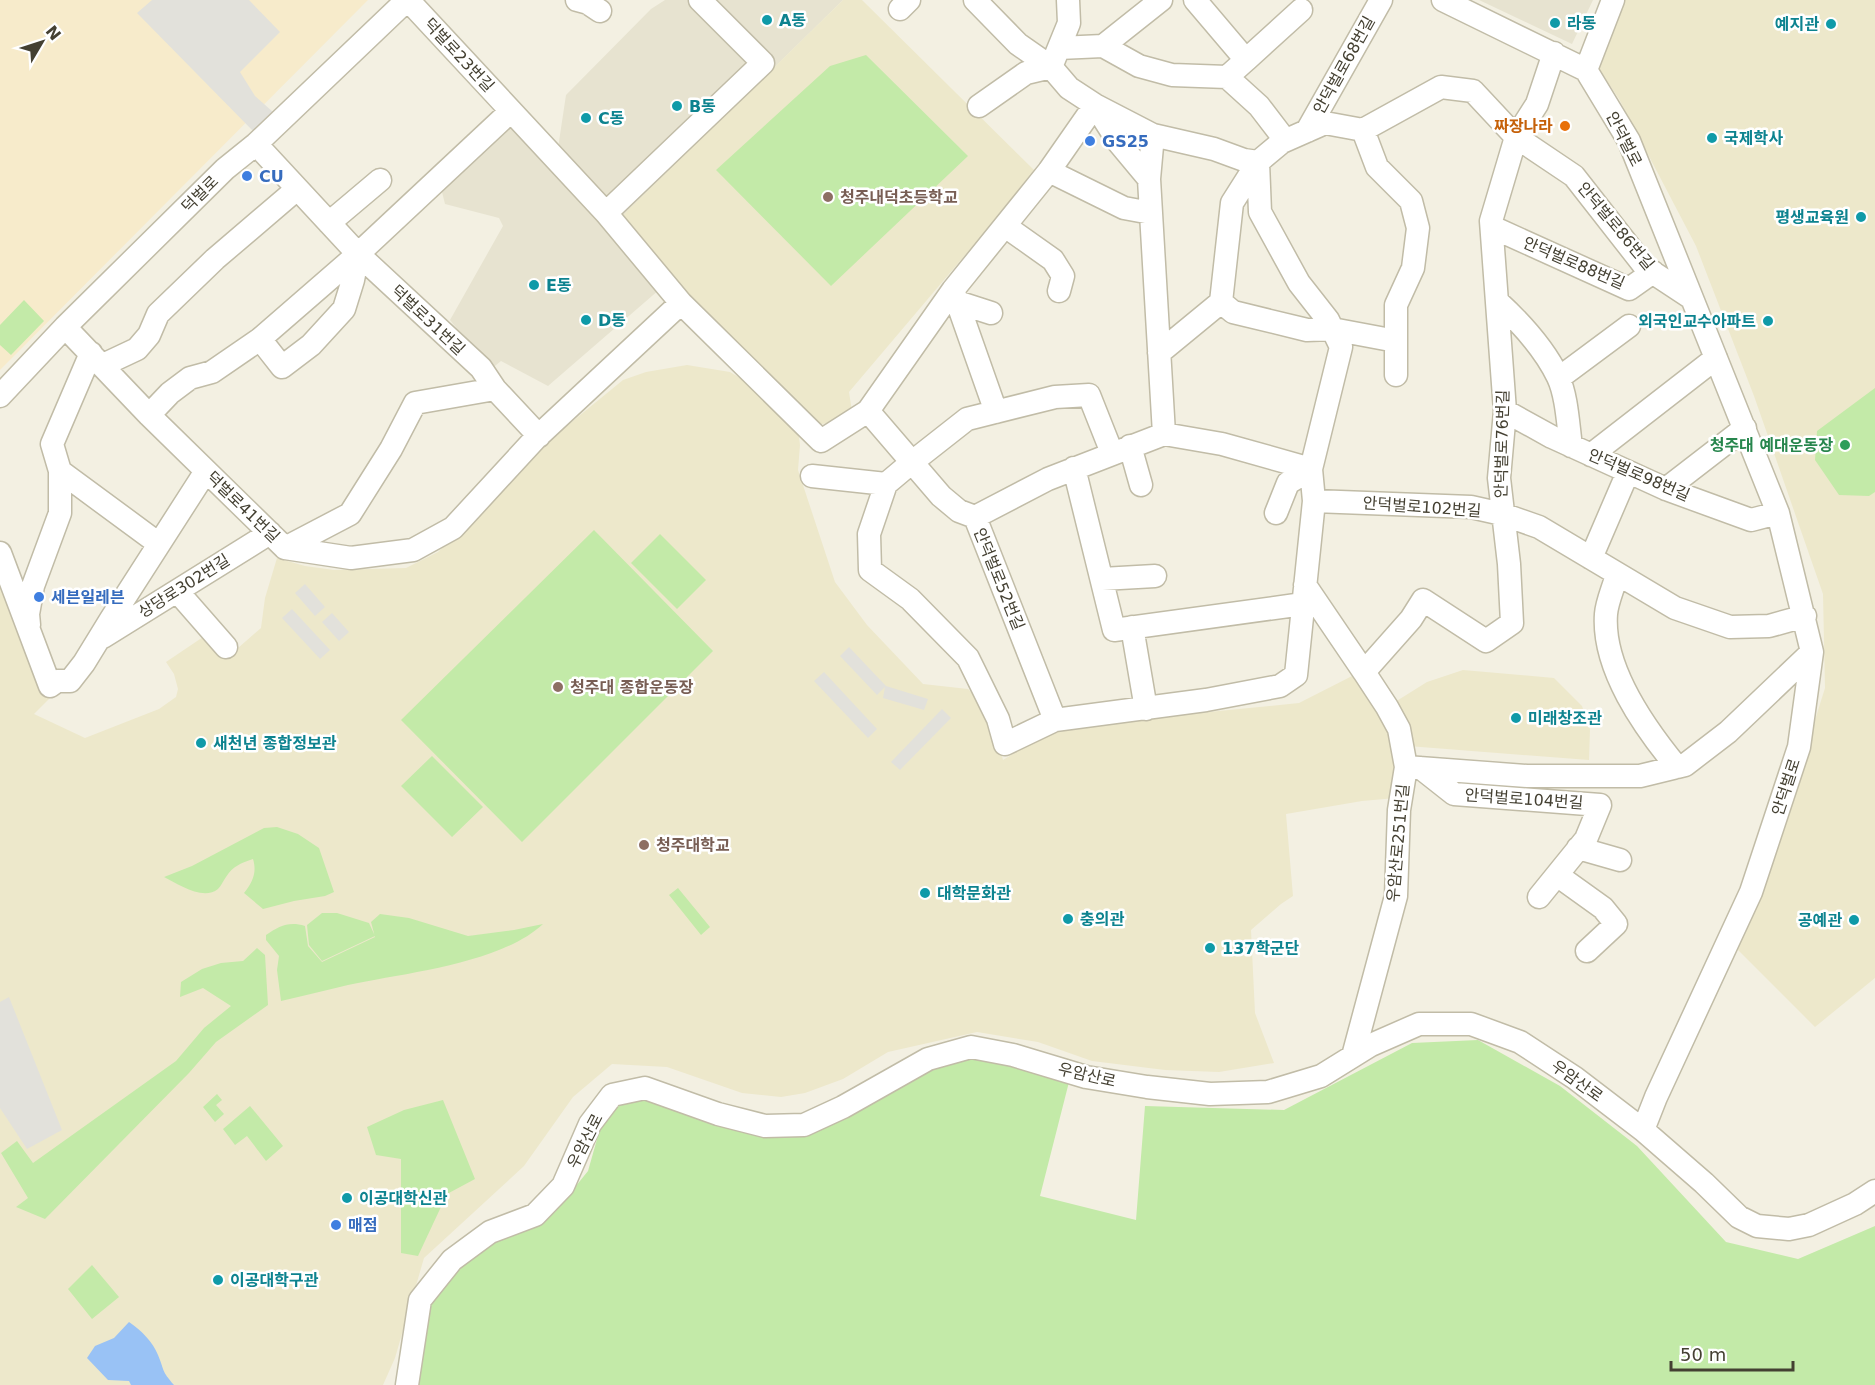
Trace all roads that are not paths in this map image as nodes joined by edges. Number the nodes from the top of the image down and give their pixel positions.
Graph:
1 (407, 0) edge
2 (577, 0) edge
3 (700, 0) edge
4 (975, 0) edge
5 (1068, 0) edge
6 (1161, 0) edge
7 (1194, 0) edge
8 (1381, 0) edge
9 (1443, 0) edge
10 (1613, 0) edge
11 (1301, 10) dead end
12 (600, 11) dead end
13 (1104, 46) junction
14 (1554, 53) junction
15 (1055, 58) junction
16 (1246, 60) junction
17 (1586, 70) junction
18 (1227, 77) junction
19 (1095, 105) junction
20 (979, 106) dead end
21 (511, 111) junction
22 (1364, 130) junction
23 (1307, 131) junction
24 (1153, 135) junction
25 (1516, 137) junction
26 (1285, 140) junction
27 (256, 144) junction
28 (1258, 162) junction
29 (1049, 171) junction
30 (1149, 179) junction
31 (380, 180) dead end
32 (297, 189) junction
33 (606, 213) junction
34 (1151, 213) junction
35 (329, 223) junction
36 (1005, 226) junction
37 (1492, 227) junction
38 (358, 254) junction
39 (1653, 272) junction
40 (1059, 291) dead end
41 (955, 296) junction
42 (1690, 297) junction
43 (1497, 301) junction
44 (1221, 302) junction
45 (681, 303) junction
46 (991, 313) dead end
47 (1629, 326) dead end
48 (65, 327) junction
49 (1332, 329) junction
50 (260, 339) junction
51 (1396, 341) junction
52 (1159, 353) junction
53 (1716, 358) junction
54 (97, 359) junction
55 (1396, 375) dead end
56 (1559, 378) junction
57 (495, 389) junction
58 (0, 396) edge
59 (868, 411) junction
60 (1505, 411) junction
61 (996, 412) junction
62 (149, 415) junction
63 (1745, 428) junction
64 (1164, 434) junction
65 (538, 436) junction
66 (1121, 450) junction
67 (1581, 450) junction
68 (911, 463) junction
69 (1074, 468) junction
70 (1311, 469) junction
71 (60, 471) junction
72 (206, 471) junction
73 (1628, 472) junction
74 (812, 476) dead end
75 (886, 484) junction
76 (1141, 485) dead end
77 (1666, 489) junction
78 (1314, 501) junction
79 (1276, 513) dead end
80 (1778, 513) junction
81 (1502, 514) junction
82 (975, 517) junction
83 (277, 540) junction
84 (159, 544) junction
85 (0, 553) edge
86 (1591, 558) junction
87 (1617, 574) junction
88 (1155, 576) dead end
89 (1101, 579) junction
90 (177, 591) junction
91 (1304, 594) junction
92 (1805, 616) junction
93 (1123, 629) junction
94 (29, 632) junction
95 (99, 639) junction
96 (226, 647) dead end
97 (1812, 652) junction
98 (1364, 672) junction
99 (1146, 709) junction
100 (1056, 720) junction
101 (1413, 767) junction
102 (1677, 767) junction
103 (1600, 776) junction
104 (1600, 804) junction
105 (1578, 848) junction
106 (1620, 860) dead end
107 (1557, 874) junction
108 (1539, 897) dead end
109 (1587, 951) dead end
110 (1353, 1056) junction
111 (1643, 1130) junction
112 (1875, 1191) edge
113 (407, 1385) edge

1 - 21 street, 덕벌로23번길
1 - 27 street, 덕벌로
2 - 12 street
3 - 33 street
4 - 15 street
5 - 15 street
6 - 13 street
7 - 16 street
8 - 23 street, 안덕벌로68번길
9 - 14 street
10 - 17 street
11 - 16 street
13 - 15 street
13 - 18 street
14 - 17 street
14 - 25 street, 안덕벌로76번길
15 - 19 street
15 - 20 street
16 - 18 street
17 - 42 street, 안덕벌로
18 - 26 street
19 - 24 street
19 - 29 street
19 - 30 street
21 - 33 street, 덕벌로23번길
21 - 38 street
22 - 23 street
22 - 25 street, 안덕벌로86번길
22 - 51 street
23 - 26 street
24 - 28 street
24 - 30 street
25 - 37 street, 안덕벌로76번길
25 - 39 street, 안덕벌로86번길
26 - 28 street
27 - 32 street, 덕벌로31번길
27 - 48 street, 덕벌로
28 - 44 street
28 - 49 street
29 - 34 street
29 - 36 street
30 - 34 street
31 - 35 street
32 - 35 street, 덕벌로31번길
32 - 54 street
33 - 45 street, 덕벌로23번길
34 - 52 street
35 - 38 street, 덕벌로31번길
36 - 40 street
36 - 41 street
37 - 39 street, 안덕벌로88번길
37 - 43 street, 안덕벌로76번길
38 - 50 street
38 - 50 street
38 - 57 street, 덕벌로31번길
39 - 42 street, 안덕벌로86번길
41 - 46 street
41 - 59 street
41 - 61 street
42 - 53 street, 안덕벌로
43 - 56 street
43 - 60 street, 안덕벌로76번길
44 - 49 street
44 - 52 street
45 - 59 street, 덕벌로23번길
45 - 65 street
47 - 56 street
48 - 54 street, 덕벌로41번길
48 - 58 street, 덕벌로
49 - 51 street
49 - 70 street
50 - 62 street
51 - 55 street
52 - 64 street
53 - 63 street, 안덕벌로
53 - 67 street
54 - 62 street, 덕벌로41번길
54 - 71 street
56 - 67 street
57 - 65 street, 덕벌로31번길
57 - 83 street, 덕벌로41번길
59 - 68 street, 안덕벌로52번길
60 - 67 street, 안덕벌로98번길
60 - 81 street, 안덕벌로76번길
61 - 66 street
61 - 68 street
62 - 72 street, 덕벌로41번길
63 - 77 street
63 - 80 street, 안덕벌로
64 - 66 street
64 - 70 street
65 - 83 street
66 - 69 street
66 - 76 street
67 - 73 street, 안덕벌로98번길
68 - 75 street
68 - 82 street, 안덕벌로52번길
69 - 82 street
69 - 89 street
70 - 78 street
70 - 79 street
71 - 84 street
71 - 94 street
72 - 83 street, 덕벌로41번길
72 - 84 street, 상당로302번길
73 - 77 street, 안덕벌로98번길
73 - 86 street
74 - 75 street
75 - 100 street
77 - 80 street, 안덕벌로98번길
78 - 81 street, 안덕벌로102번길
78 - 91 street
80 - 92 street, 안덕벌로
81 - 86 street, 안덕벌로102번길
81 - 98 street, 안덕벌로76번길
82 - 100 street, 안덕벌로52번길
83 - 90 street, 상당로302번길
84 - 95 street, 상당로302번길
85 - 94 street, 상당로302번길
86 - 87 street, 안덕벌로102번길
87 - 92 street, 안덕벌로102번길
87 - 102 street
88 - 89 street
89 - 93 street
90 - 95 street, 상당로302번길
90 - 96 street
91 - 93 street
91 - 98 street, 우암산로251번길
91 - 99 street
92 - 97 street, 안덕벌로
93 - 99 street
94 - 95 street, 상당로302번길
97 - 102 street, 안덕벌로104번길
97 - 111 street, 안덕벌로
98 - 101 street, 우암산로251번길
99 - 100 street
101 - 103 street, 안덕벌로104번길
101 - 104 street, 안덕벌로104번길
101 - 110 street, 우암산로251번길
102 - 103 street, 안덕벌로104번길
103 - 104 street, 안덕벌로104번길
104 - 105 street, 안덕벌로104번길
105 - 106 street
105 - 107 street, 안덕벌로104번길
107 - 108 street, 안덕벌로104번길
107 - 109 street
110 - 111 street, 우암산로
110 - 113 street, 우암산로
111 - 112 street, 우암산로

